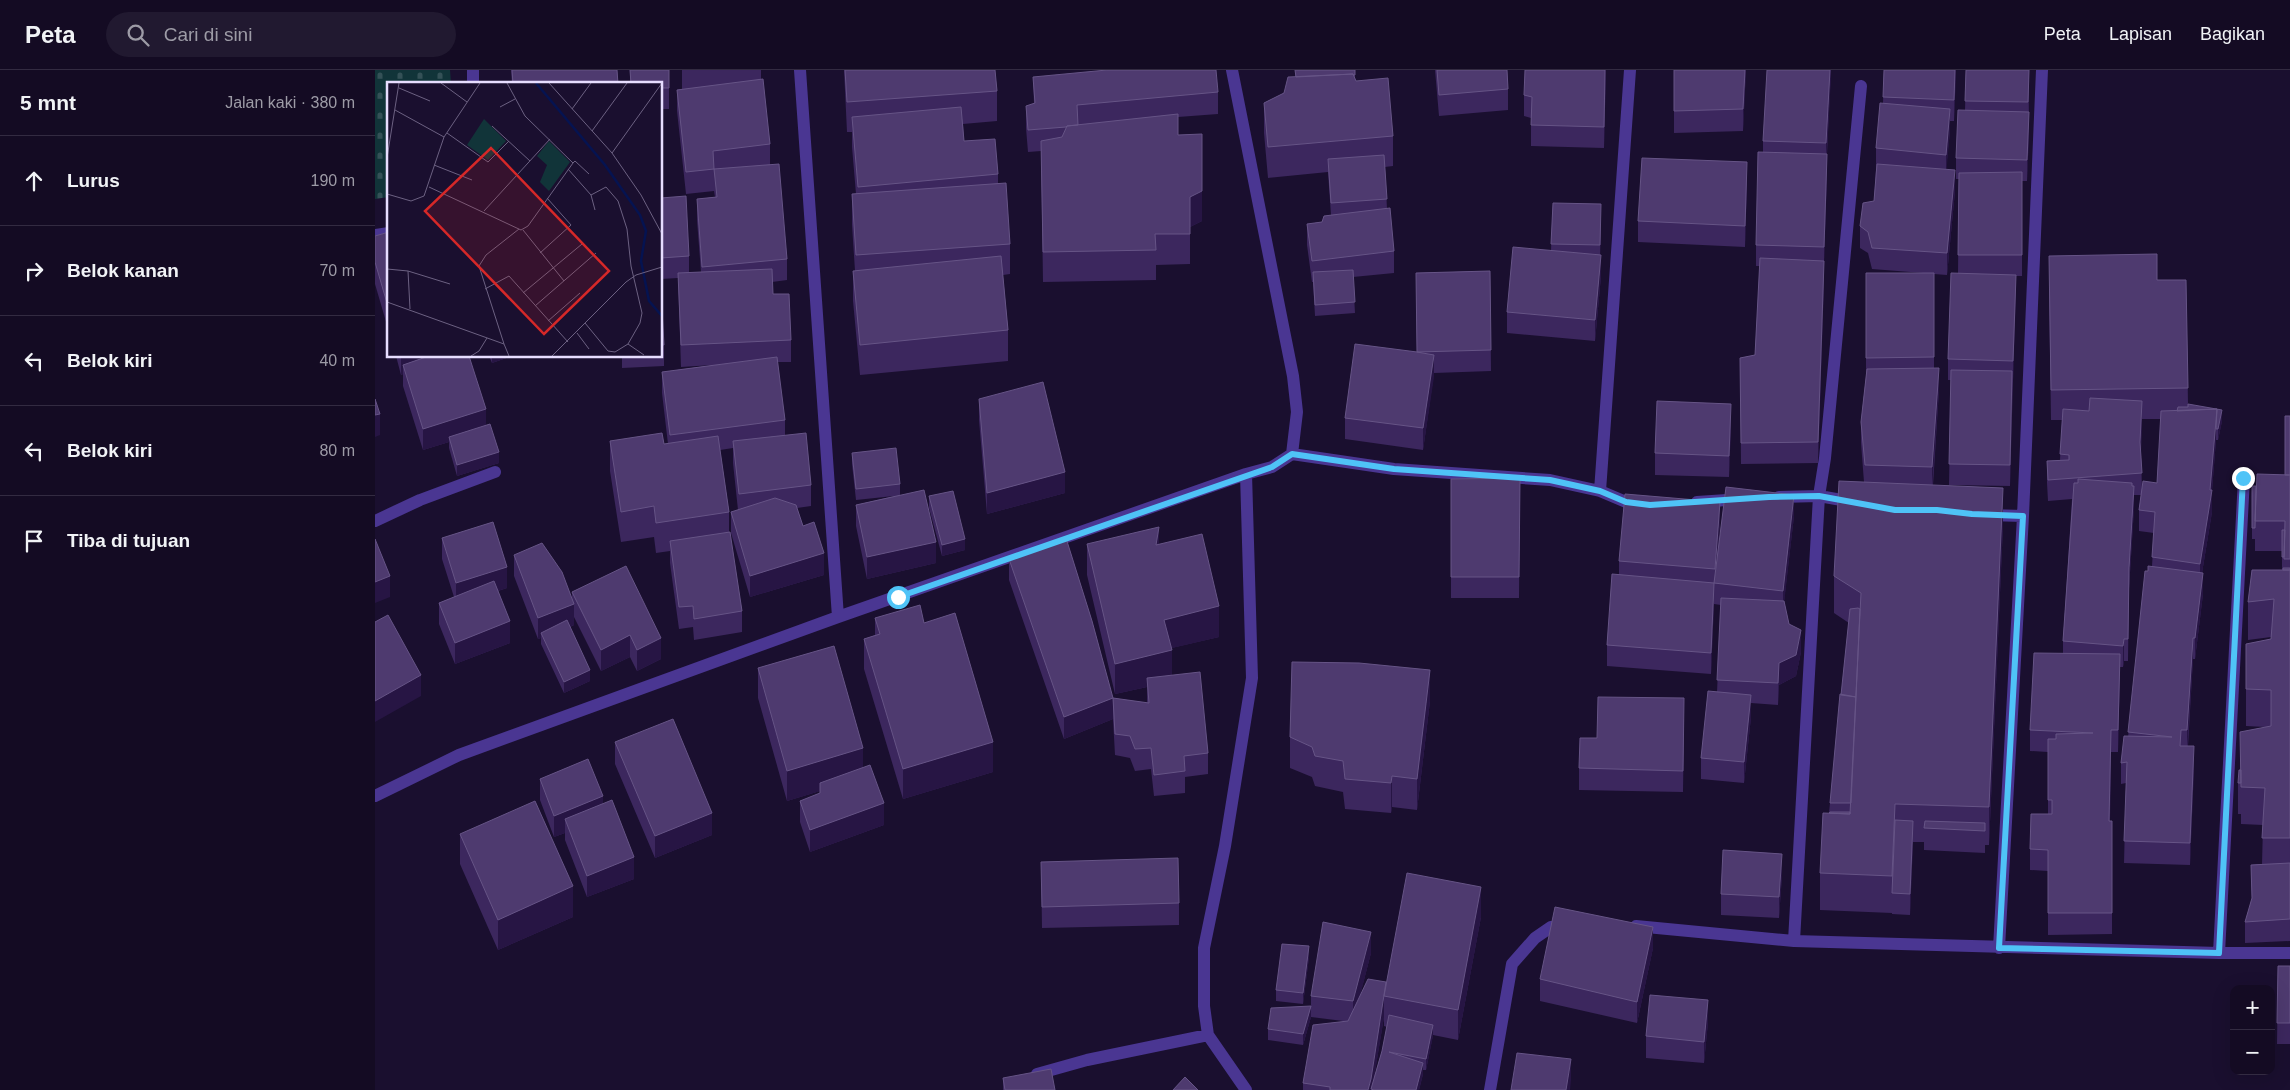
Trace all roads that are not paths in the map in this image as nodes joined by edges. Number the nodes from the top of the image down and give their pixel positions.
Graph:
1 (800, 70) edge
2 (1232, 70) edge
3 (1630, 70) edge
4 (2042, 70) edge
5 (1861, 86) dead end
6 (1292, 454) junction
7 (495, 472) dead end
8 (1246, 474) junction
9 (2243, 478) dead end
10 (1600, 491) junction
11 (1819, 496) junction
12 (1769, 497) edge
13 (1752, 498) edge
14 (1685, 503) edge
15 (1650, 505) edge
16 (1866, 505) edge
17 (1972, 514) edge
18 (2023, 516) junction
19 (375, 521) edge
20 (838, 617) junction
21 (375, 796) edge
22 (1579, 925) edge
23 (1627, 925) edge
24 (1794, 941) junction
25 (1999, 948) junction
26 (2219, 953) junction
27 (2290, 953) edge
28 (1207, 1035) junction
29 (1027, 1077) edge
30 (1247, 1090) edge
31 (1490, 1090) edge

1 - 20 street
2 - 6 street
3 - 10 street
4 - 18 street
5 - 11 street
6 - 8 street
6 - 10 street
7 - 19 street
8 - 20 street
8 - 28 street
9 - 26 street
10 - 15 street
11 - 12 street
11 - 16 street
11 - 24 street
13 - 14 street
17 - 18 street
18 - 25 street
20 - 21 street
22 - 31 street
23 - 24 street
24 - 25 street
25 - 26 street
26 - 27 street
28 - 29 street
28 - 30 street

